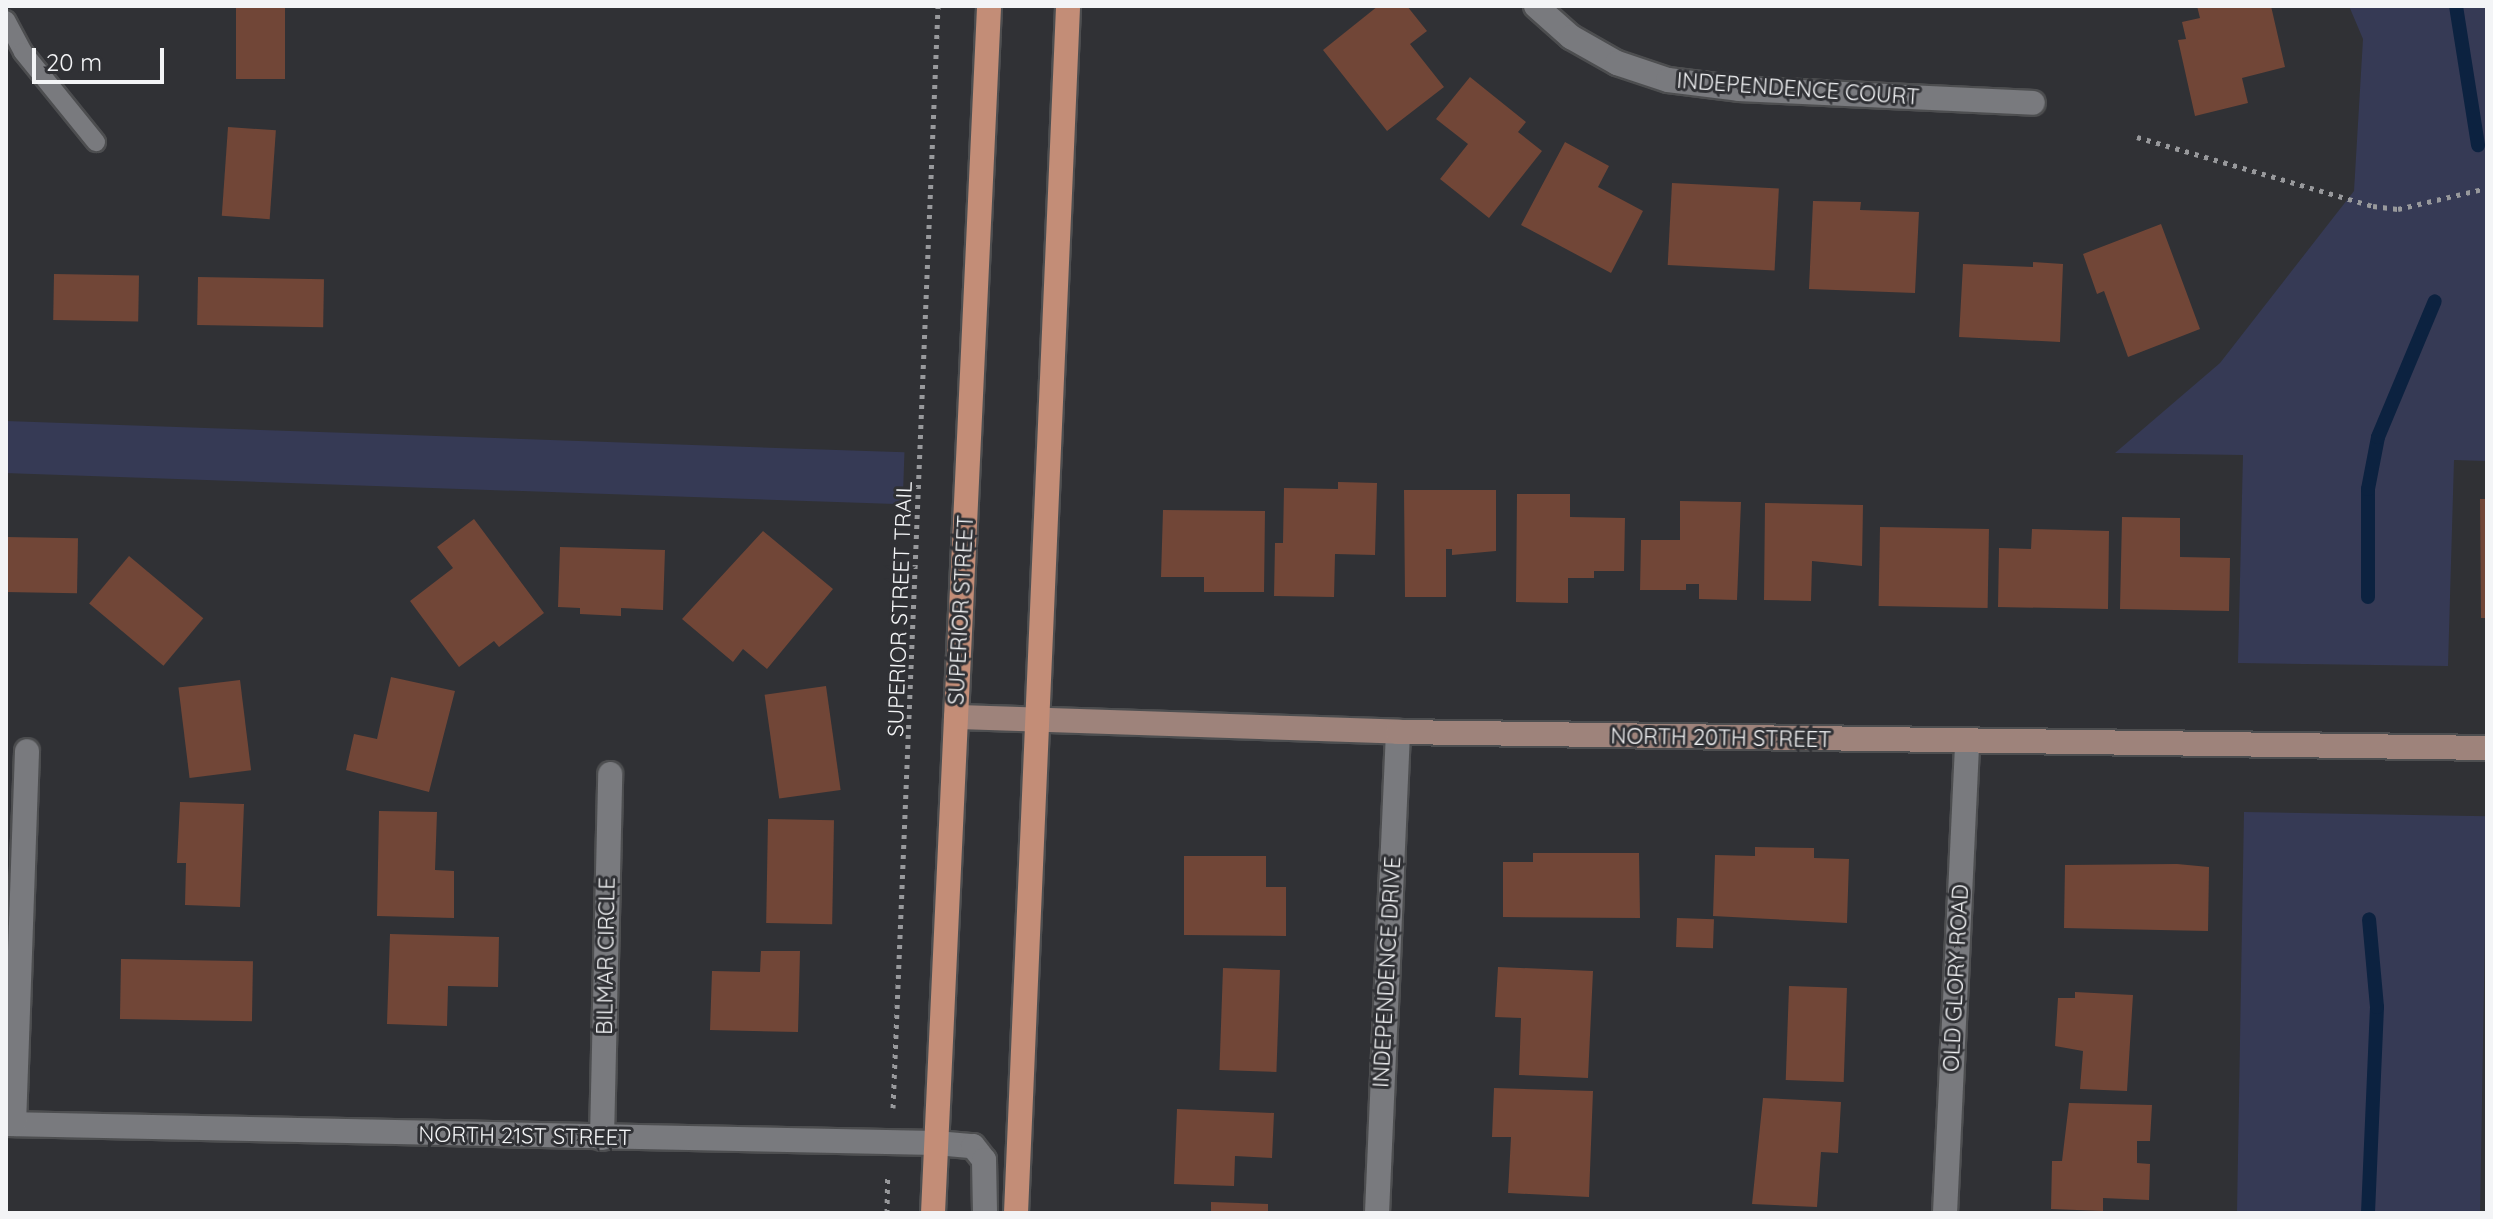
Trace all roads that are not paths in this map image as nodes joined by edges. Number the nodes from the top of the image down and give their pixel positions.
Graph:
1 (989, 6) edge
2 (1068, 6) edge
3 (1536, 6) edge
4 (6, 20) edge
5 (2033, 103) dead end
6 (96, 142) dead end
7 (956, 717) junction
8 (1037, 722) junction
9 (1398, 732) junction
10 (1967, 742) junction
11 (2487, 748) edge
12 (27, 751) dead end
13 (610, 774) dead end
14 (10, 1124) edge
15 (602, 1138) junction
16 (936, 1143) junction
17 (933, 1213) edge
18 (985, 1213) edge
19 (1016, 1213) edge
20 (1377, 1213) edge
21 (1945, 1213) edge

1 - 7 main road, SUPERIOR STREET
2 - 8 main road
3 - 5 street, INDEPENDENCE COURT
4 - 6 lane
7 - 8 street, NORTH 20TH STREET
7 - 16 main road, SUPERIOR STREET
8 - 9 street, NORTH 20TH STREET
8 - 19 main road
9 - 10 street, NORTH 20TH STREET
9 - 20 street, INDEPENDENCE DRIVE
10 - 11 street, NORTH 20TH STREET
10 - 21 street, OLD GLORY ROAD
12 - 14 street
13 - 15 street, BILMAR CIRCLE
14 - 15 street, NORTH 21ST STREET
15 - 16 street, NORTH 21ST STREET
16 - 17 main road, SUPERIOR STREET
16 - 18 street, NORTH 21ST STREET

